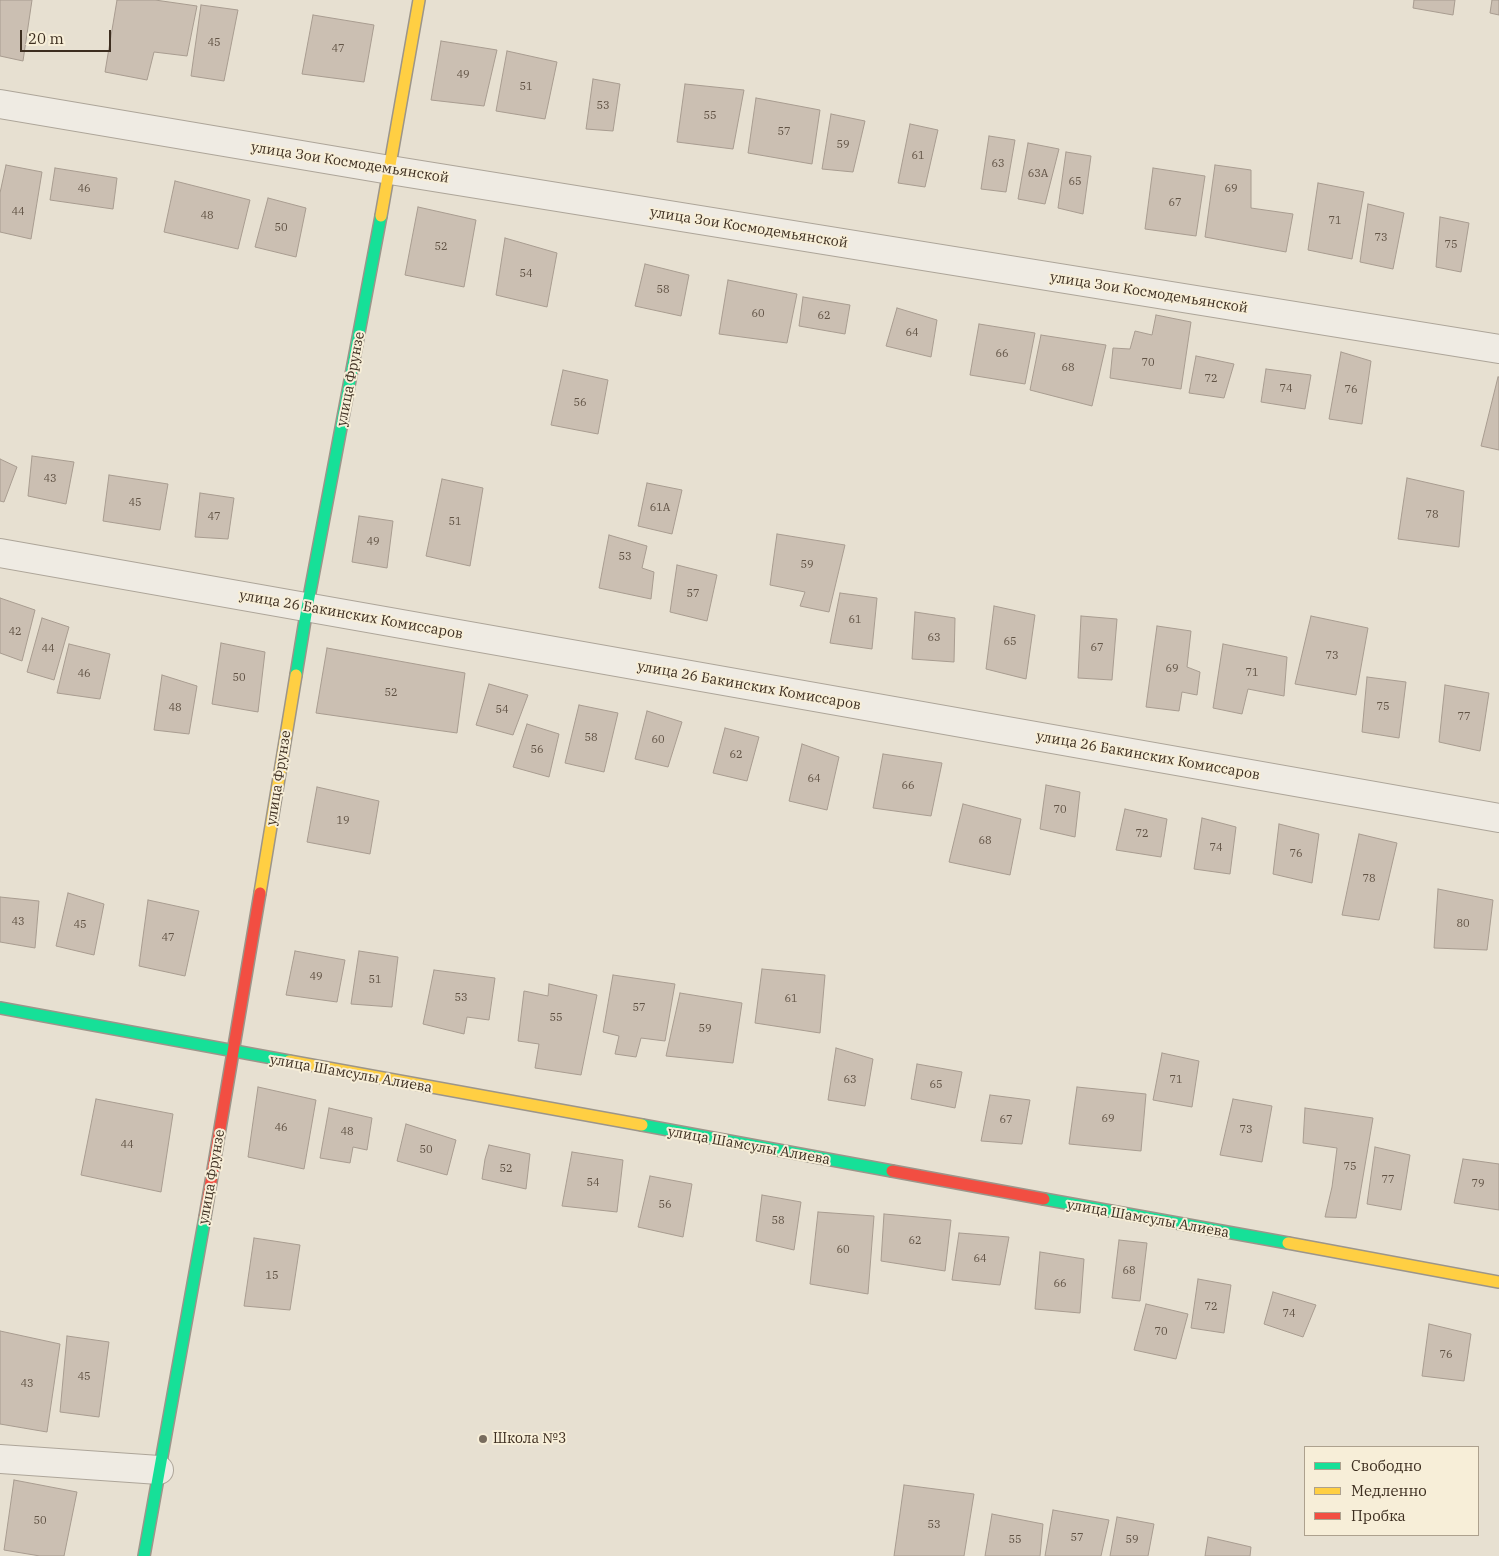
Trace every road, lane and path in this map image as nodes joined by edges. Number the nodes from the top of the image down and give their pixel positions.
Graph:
1 (419, 0) edge
2 (0, 104) edge
3 (390, 170) junction
4 (1499, 349) edge
5 (0, 553) edge
6 (307, 608) junction
7 (1499, 818) edge
8 (0, 1008) edge
9 (234, 1052) junction
10 (1499, 1282) edge
11 (0, 1459) edge
12 (159, 1470) junction
13 (144, 1556) edge

1 - 3 street, улица Фрунзе
2 - 3 street, улица Зои Космодемьянской
3 - 4 street, улица Зои Космодемьянской
3 - 6 street, улица Фрунзе
5 - 6 street, улица 26 Бакинских Комиссаров
6 - 7 street, улица 26 Бакинских Комиссаров
6 - 9 street, улица Фрунзе
8 - 9 street, улица Шамсулы Алиева
9 - 10 street, улица Шамсулы Алиева
9 - 12 street, улица Фрунзе
11 - 12 street
12 - 13 street, улица Фрунзе

